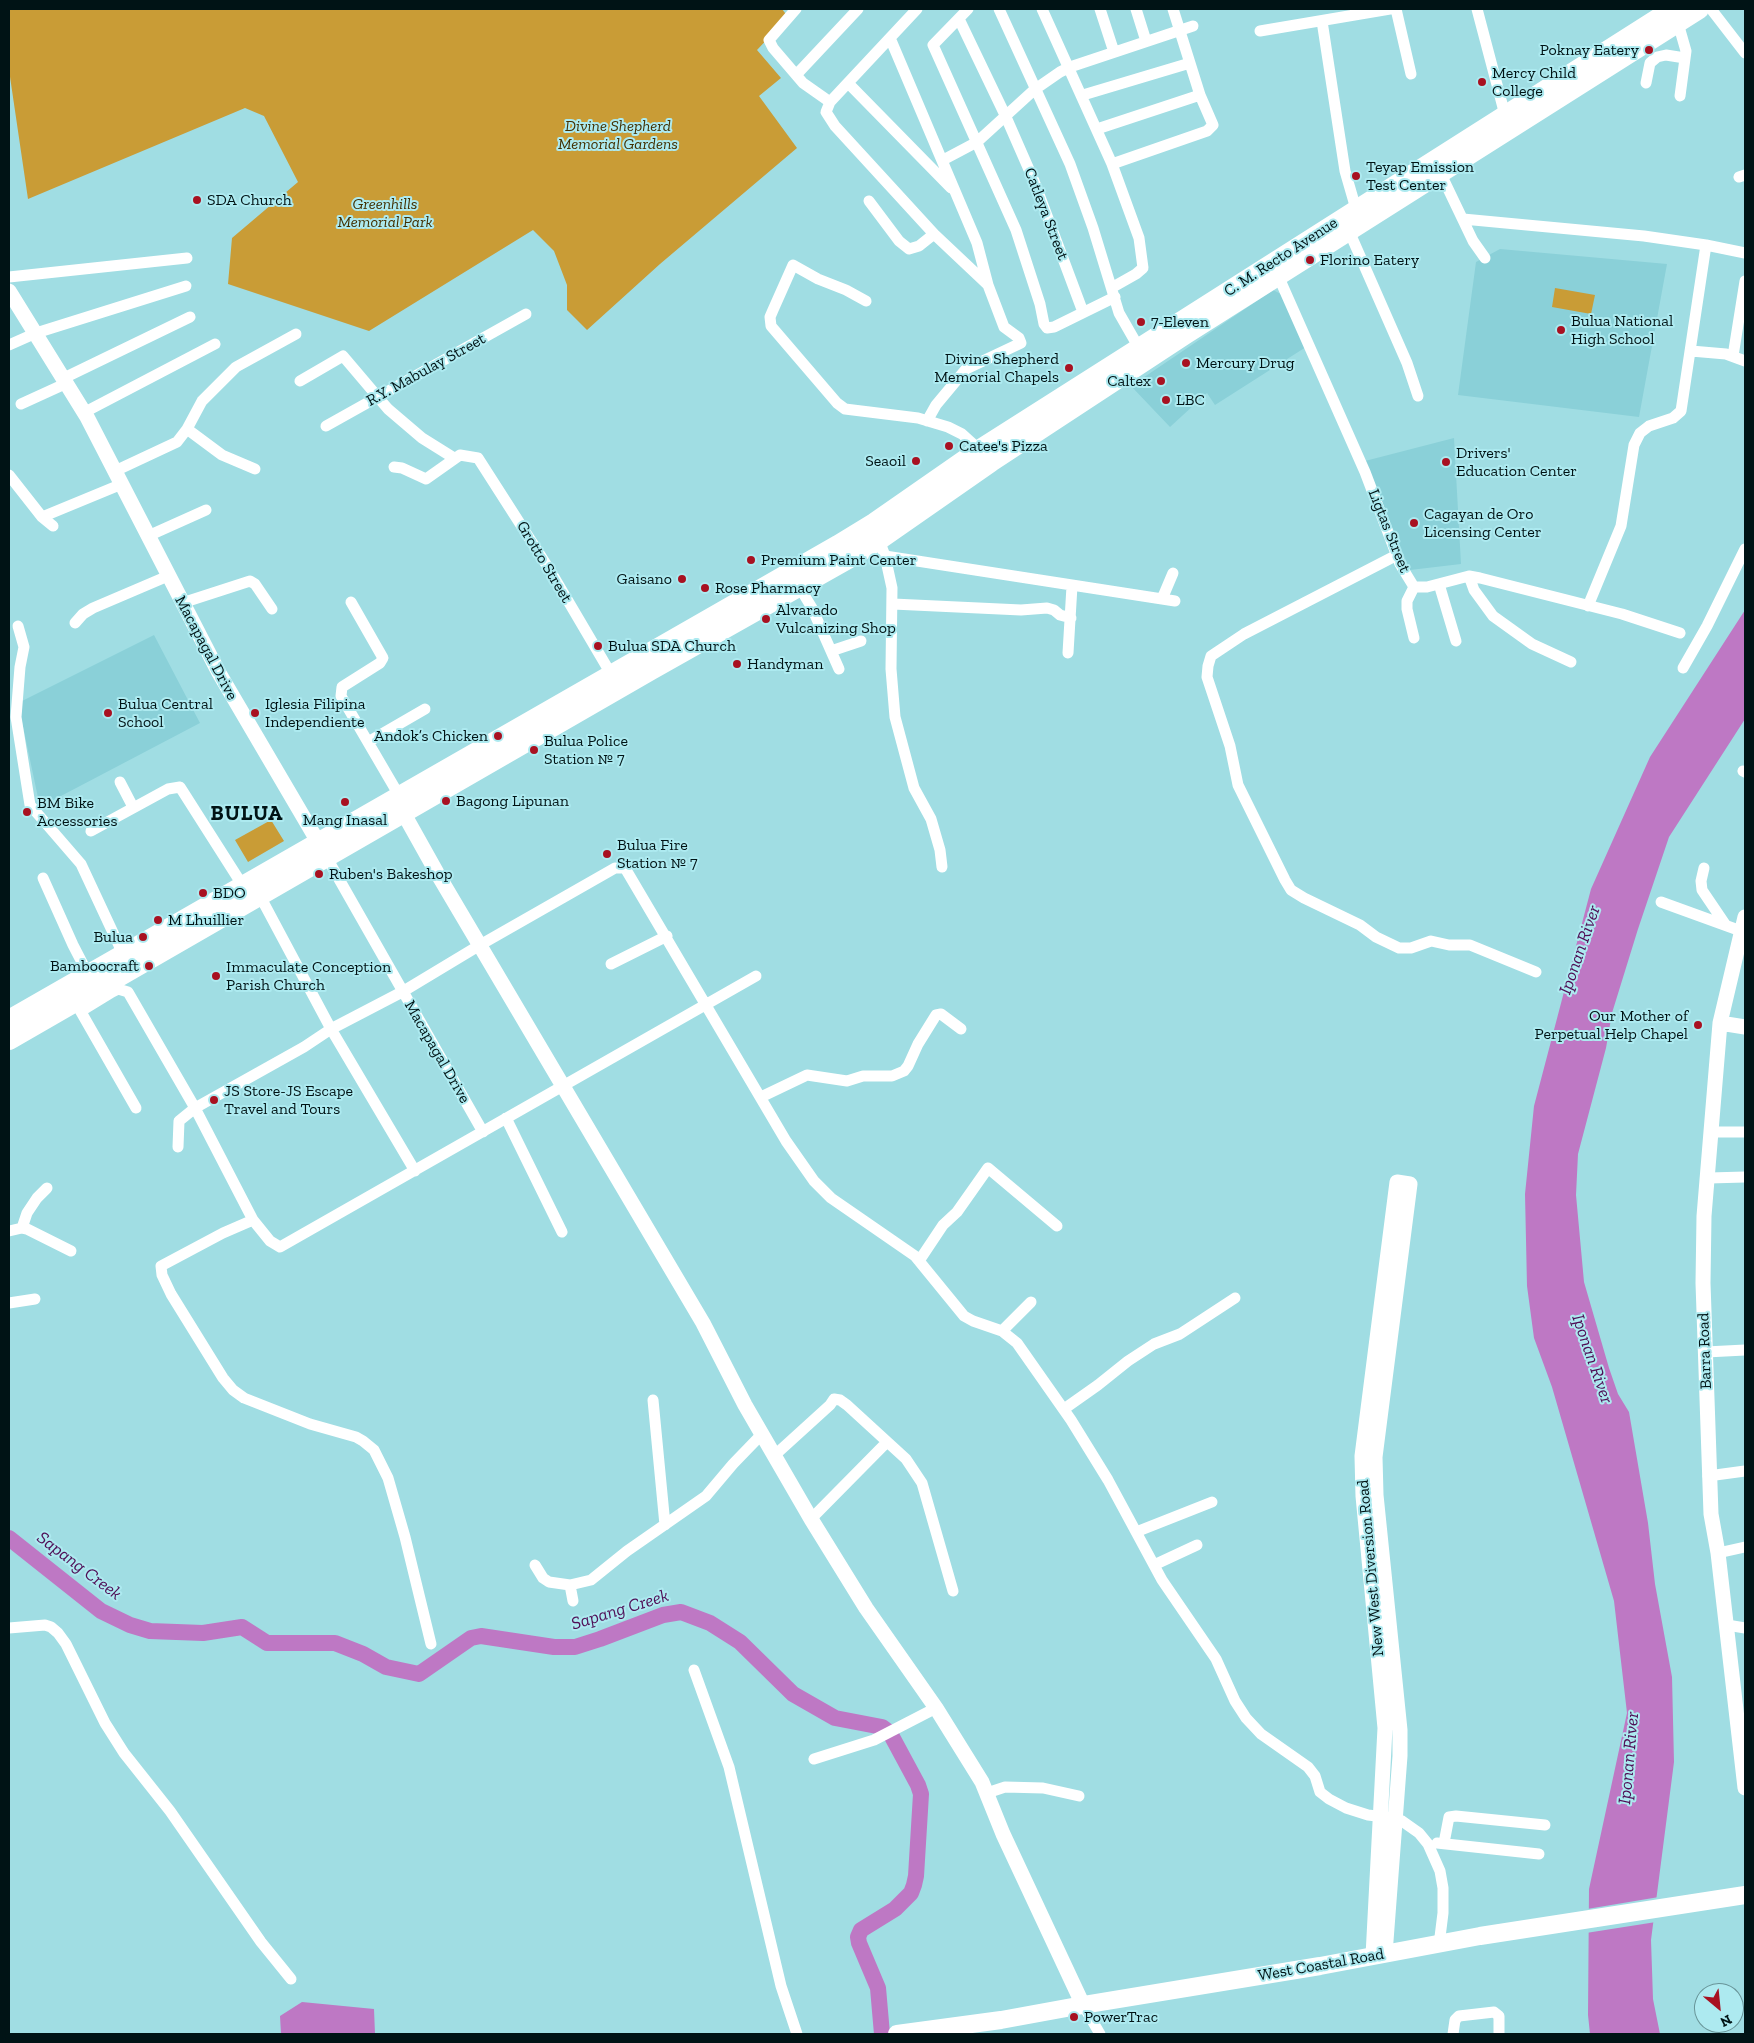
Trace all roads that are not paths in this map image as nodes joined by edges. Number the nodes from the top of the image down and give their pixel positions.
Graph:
1 (795, 9) edge
2 (858, 9) edge
3 (917, 9) edge
4 (968, 9) edge
5 (999, 9) edge
6 (1042, 9) edge
7 (1100, 9) edge
8 (1136, 9) edge
9 (1173, 9) edge
10 (1385, 9) edge
11 (1396, 9) edge
12 (1477, 9) edge
13 (1699, 9) edge
14 (1711, 9) edge
15 (1675, 16) edge
16 (959, 19) junction
17 (1322, 20) junction
18 (1193, 26) dead end
19 (1179, 31) junction
20 (1260, 31) dead end
21 (890, 38) junction
22 (1146, 41) junction
23 (1114, 52) junction
24 (1745, 52) edge
25 (1686, 58) junction
26 (1190, 63) junction
27 (1070, 67) junction
28 (797, 74) junction
29 (1411, 74) dead end
30 (1646, 83) dead end
31 (849, 84) junction
32 (1034, 90) junction
33 (1082, 95) junction
34 (1200, 95) junction
35 (1680, 96) dead end
36 (830, 102) junction
37 (1505, 115) junction
38 (1006, 117) junction
39 (1097, 129) junction
40 (977, 142) junction
41 (942, 160) junction
42 (1112, 164) junction
43 (1440, 172) junction
44 (956, 193) junction
45 (868, 201) dead end
46 (1356, 209) junction
47 (1463, 219) junction
48 (1348, 231) junction
49 (934, 234) junction
50 (1706, 245) junction
51 (1745, 253) edge
52 (187, 258) dead end
53 (1485, 258) dead end
54 (1276, 269) junction
55 (9, 277) edge
56 (1745, 280) edge
57 (988, 284) junction
58 (186, 286) dead end
59 (1114, 292) junction
60 (10, 294) edge
61 (866, 301) dead end
62 (1083, 312) junction
63 (526, 314) dead end
64 (190, 317) dead end
65 (36, 334) junction
66 (296, 334) dead end
67 (215, 344) dead end
68 (9, 345) edge
69 (1142, 346) junction
70 (1692, 351) junction
71 (1733, 356) junction
72 (1745, 361) edge
73 (66, 380) junction
74 (300, 381) dead end
75 (1418, 396) dead end
76 (377, 398) junction
77 (21, 404) dead end
78 (85, 412) junction
79 (927, 421) junction
80 (326, 426) dead end
81 (187, 429) junction
82 (985, 456) junction
83 (454, 458) junction
84 (394, 467) dead end
85 (255, 469) dead end
86 (115, 471) junction
87 (9, 475) edge
88 (122, 484) junction
89 (206, 510) dead end
90 (42, 517) junction
91 (53, 526) dead end
92 (148, 536) junction
93 (882, 548) junction
94 (1745, 549) edge
95 (1397, 555) junction
96 (1173, 573) dead end
97 (168, 576) junction
98 (1469, 576) junction
99 (1439, 584) junction
100 (1072, 586) junction
101 (1414, 587) junction
102 (800, 588) junction
103 (1162, 599) junction
104 (1175, 601) dead end
105 (351, 602) dead end
106 (182, 603) junction
107 (893, 604) junction
108 (1588, 606) junction
109 (272, 609) dead end
110 (1071, 618) junction
111 (75, 623) dead end
112 (18, 626) dead end
113 (1680, 633) dead end
114 (1414, 638) dead end
115 (860, 640) dead end
116 (1456, 641) dead end
117 (831, 651) junction
118 (1068, 653) dead end
119 (1572, 662) dead end
120 (1683, 668) dead end
121 (839, 669) dead end
122 (616, 682) junction
123 (425, 709) dead end
124 (368, 742) junction
125 (120, 782) dead end
126 (402, 805) junction
127 (133, 807) junction
128 (91, 831) dead end
129 (323, 850) junction
130 (942, 867) dead end
131 (1704, 868) dead end
132 (43, 878) dead end
133 (242, 886) junction
134 (260, 896) junction
135 (1661, 902) dead end
136 (1725, 924) junction
137 (1743, 924) edge
138 (667, 936) junction
139 (480, 945) junction
140 (133, 955) junction
141 (611, 964) dead end
142 (1536, 972) dead end
143 (88, 974) junction
144 (756, 976) dead end
145 (402, 992) junction
146 (74, 1000) junction
147 (705, 1005) junction
148 (9, 1020) edge
149 (1720, 1023) junction
150 (1745, 1027) edge
151 (331, 1029) junction
152 (961, 1029) dead end
153 (9, 1040) edge
154 (562, 1086) junction
155 (761, 1097) junction
156 (136, 1108) dead end
157 (195, 1108) junction
158 (506, 1118) junction
159 (483, 1132) junction
160 (1711, 1132) junction
161 (1745, 1132) edge
162 (178, 1147) dead end
163 (415, 1172) junction
164 (1745, 1177) edge
165 (1708, 1178) junction
166 (1404, 1183) dead end
167 (47, 1188) dead end
168 (253, 1220) junction
169 (1057, 1226) dead end
170 (22, 1228) junction
171 (9, 1231) edge
172 (562, 1232) dead end
173 (71, 1251) dead end
174 (919, 1261) junction
175 (1235, 1298) dead end
176 (35, 1299) dead end
177 (1031, 1302) dead end
178 (9, 1303) edge
179 (1002, 1331) junction
180 (1745, 1350) edge
181 (1706, 1352) junction
182 (652, 1400) dead end
183 (1064, 1408) junction
184 (762, 1434) junction
185 (887, 1442) junction
186 (775, 1455) junction
187 (1745, 1471) edge
188 (1708, 1476) junction
189 (1212, 1502) dead end
190 (811, 1519) junction
191 (665, 1525) junction
192 (1136, 1532) junction
193 (1197, 1545) dead end
194 (1745, 1547) edge
195 (1718, 1554) junction
196 (535, 1564) dead end
197 (1154, 1565) junction
198 (570, 1585) junction
199 (953, 1592) dead end
200 (573, 1601) dead end
201 (1727, 1625) junction
202 (9, 1628) edge
203 (1745, 1628) edge
204 (431, 1644) dead end
205 (694, 1670) dead end
206 (936, 1708) junction
207 (814, 1759) dead end
208 (1745, 1788) edge
209 (987, 1793) junction
210 (1079, 1796) dead end
211 (1387, 1817) junction
212 (1545, 1825) dead end
213 (1444, 1843) junction
214 (1428, 1844) junction
215 (1539, 1854) dead end
216 (1745, 1895) edge
217 (1439, 1945) junction
218 (1379, 1955) junction
219 (291, 1979) dead end
220 (1083, 2005) junction
221 (797, 2034) edge
222 (897, 2034) edge
223 (1100, 2034) edge
224 (1453, 2034) edge
225 (1499, 2034) edge

1 - 28 street
2 - 28 street
3 - 21 street
4 - 16 street
5 - 32 street
6 - 27 street
7 - 23 street
8 - 22 street
9 - 19 street
10 - 17 street
11 - 29 street
12 - 37 street
13 - 15 highway, C. M. Recto Avenue
14 - 24 street
15 - 25 street
15 - 37 highway, C. M. Recto Avenue
15 - 43 highway, C. M. Recto Avenue
16 - 38 street, Catleya Street
16 - 40 street
17 - 20 street
17 - 46 street
18 - 19 street
19 - 22 street
19 - 26 street
21 - 31 street
21 - 41 street
22 - 23 street
23 - 27 street
25 - 30 street
25 - 35 street
26 - 33 street
26 - 34 street
27 - 32 street
27 - 33 street
28 - 36 street
31 - 36 street
31 - 44 street
32 - 38 street
32 - 59 street
33 - 39 street
34 - 39 street
34 - 42 street
36 - 49 street
37 - 46 highway, C. M. Recto Avenue
38 - 40 street
38 - 62 street, Catleya Street
39 - 42 street
40 - 41 street
40 - 62 street
41 - 44 street
42 - 59 street
43 - 47 street
43 - 48 highway, C. M. Recto Avenue
44 - 57 street
45 - 49 street
46 - 54 highway, C. M. Recto Avenue
47 - 50 street
47 - 53 street
48 - 54 highway, C. M. Recto Avenue
48 - 75 street
49 - 57 street
50 - 51 street
50 - 70 street
52 - 55 street
54 - 69 highway, C. M. Recto Avenue
54 - 82 highway, C. M. Recto Avenue
54 - 95 street, Ligtas Street
56 - 71 street
57 - 79 street
58 - 65 street
59 - 62 street
59 - 69 street
60 - 65 street, Macapagal Drive
61 - 79 street
63 - 76 street, R.Y. Mabulay Street
64 - 73 street
65 - 68 street
65 - 73 street, Macapagal Drive
66 - 81 street
67 - 78 street
69 - 82 highway, C. M. Recto Avenue
70 - 71 street
70 - 108 street
71 - 72 street
73 - 77 street
73 - 78 street, Macapagal Drive
74 - 76 street
76 - 80 street, R.Y. Mabulay Street
76 - 83 street
78 - 86 street, Macapagal Drive
79 - 82 street
81 - 85 street
81 - 86 street
82 - 93 highway, C. M. Recto Avenue
82 - 122 highway, C. M. Recto Avenue
83 - 84 street
83 - 122 street, Grotto Street
86 - 88 street, Macapagal Drive
87 - 90 street
88 - 90 street
88 - 92 street, Macapagal Drive
89 - 92 street
90 - 91 street
92 - 97 street, Macapagal Drive
93 - 100 street
93 - 102 highway, C. M. Recto Avenue
93 - 107 street
94 - 120 street
95 - 101 street, Ligtas Street
95 - 142 street
96 - 103 street
97 - 106 street, Macapagal Drive
97 - 111 street
98 - 99 street, Ligtas Street
98 - 108 street, Ligtas Street
98 - 119 street
99 - 101 street, Ligtas Street
99 - 116 street
100 - 103 street
100 - 110 street
101 - 114 street
102 - 117 street
102 - 122 highway, C. M. Recto Avenue
103 - 104 street
105 - 124 street
106 - 109 street
106 - 129 street, Macapagal Drive
107 - 110 street
107 - 130 street
108 - 113 street, Ligtas Street
110 - 118 street
112 - 140 street
115 - 117 street
117 - 121 street
122 - 126 highway, C. M. Recto Avenue
123 - 124 street
124 - 126 street
125 - 127 street
126 - 129 highway, C. M. Recto Avenue
126 - 139 street
127 - 128 street
127 - 133 street
129 - 133 highway, C. M. Recto Avenue
129 - 134 highway, C. M. Recto Avenue
129 - 145 street, Macapagal Drive
131 - 136 street
132 - 143 street
133 - 140 highway, C. M. Recto Avenue
134 - 140 highway, C. M. Recto Avenue
134 - 151 street
135 - 136 street
136 - 137 street
137 - 149 street, Barra Road
138 - 139 street
138 - 141 street
138 - 147 street
139 - 145 street
139 - 154 street
140 - 143 highway, C. M. Recto Avenue
140 - 146 highway, C. M. Recto Avenue
143 - 146 highway, C. M. Recto Avenue
144 - 147 street
145 - 151 street
145 - 159 street, Macapagal Drive
146 - 148 highway, C. M. Recto Avenue
146 - 153 highway, C. M. Recto Avenue
146 - 156 street
146 - 157 street
147 - 154 street
147 - 155 street
149 - 150 street
149 - 160 street, Barra Road
151 - 157 street
151 - 163 street
152 - 155 street
154 - 158 street
154 - 184 street
155 - 174 street
157 - 162 street
157 - 168 street
158 - 159 street
158 - 172 street
159 - 163 street
160 - 161 street
160 - 165 street, Barra Road
163 - 168 street
164 - 165 street
165 - 181 street, Barra Road
166 - 211 street, New West Diversion Road
167 - 170 street
168 - 204 street
169 - 174 street
170 - 171 street
170 - 173 street
174 - 179 street
175 - 183 street
176 - 178 street
177 - 179 street
179 - 183 street
180 - 181 street
181 - 188 street, Barra Road
182 - 191 street
183 - 192 street
184 - 186 street
184 - 191 street
185 - 186 street
185 - 190 street
185 - 199 street
186 - 190 street
187 - 188 street
188 - 195 street, Barra Road
189 - 192 street
190 - 206 street
191 - 198 street
192 - 197 street
193 - 197 street
194 - 195 street
195 - 201 street, Barra Road
196 - 198 street
197 - 211 street
198 - 200 street
201 - 203 street
201 - 208 street, Barra Road
202 - 219 street
205 - 221 street
206 - 207 street
206 - 209 street
209 - 210 street
209 - 220 street
211 - 214 street
211 - 218 street, New West Diversion Road
212 - 213 street
213 - 214 street
213 - 215 street
214 - 217 street
216 - 217 main road, West Coastal Road
217 - 218 main road, West Coastal Road
218 - 220 main road, West Coastal Road
220 - 222 main road, West Coastal Road
220 - 223 street
224 - 225 street

